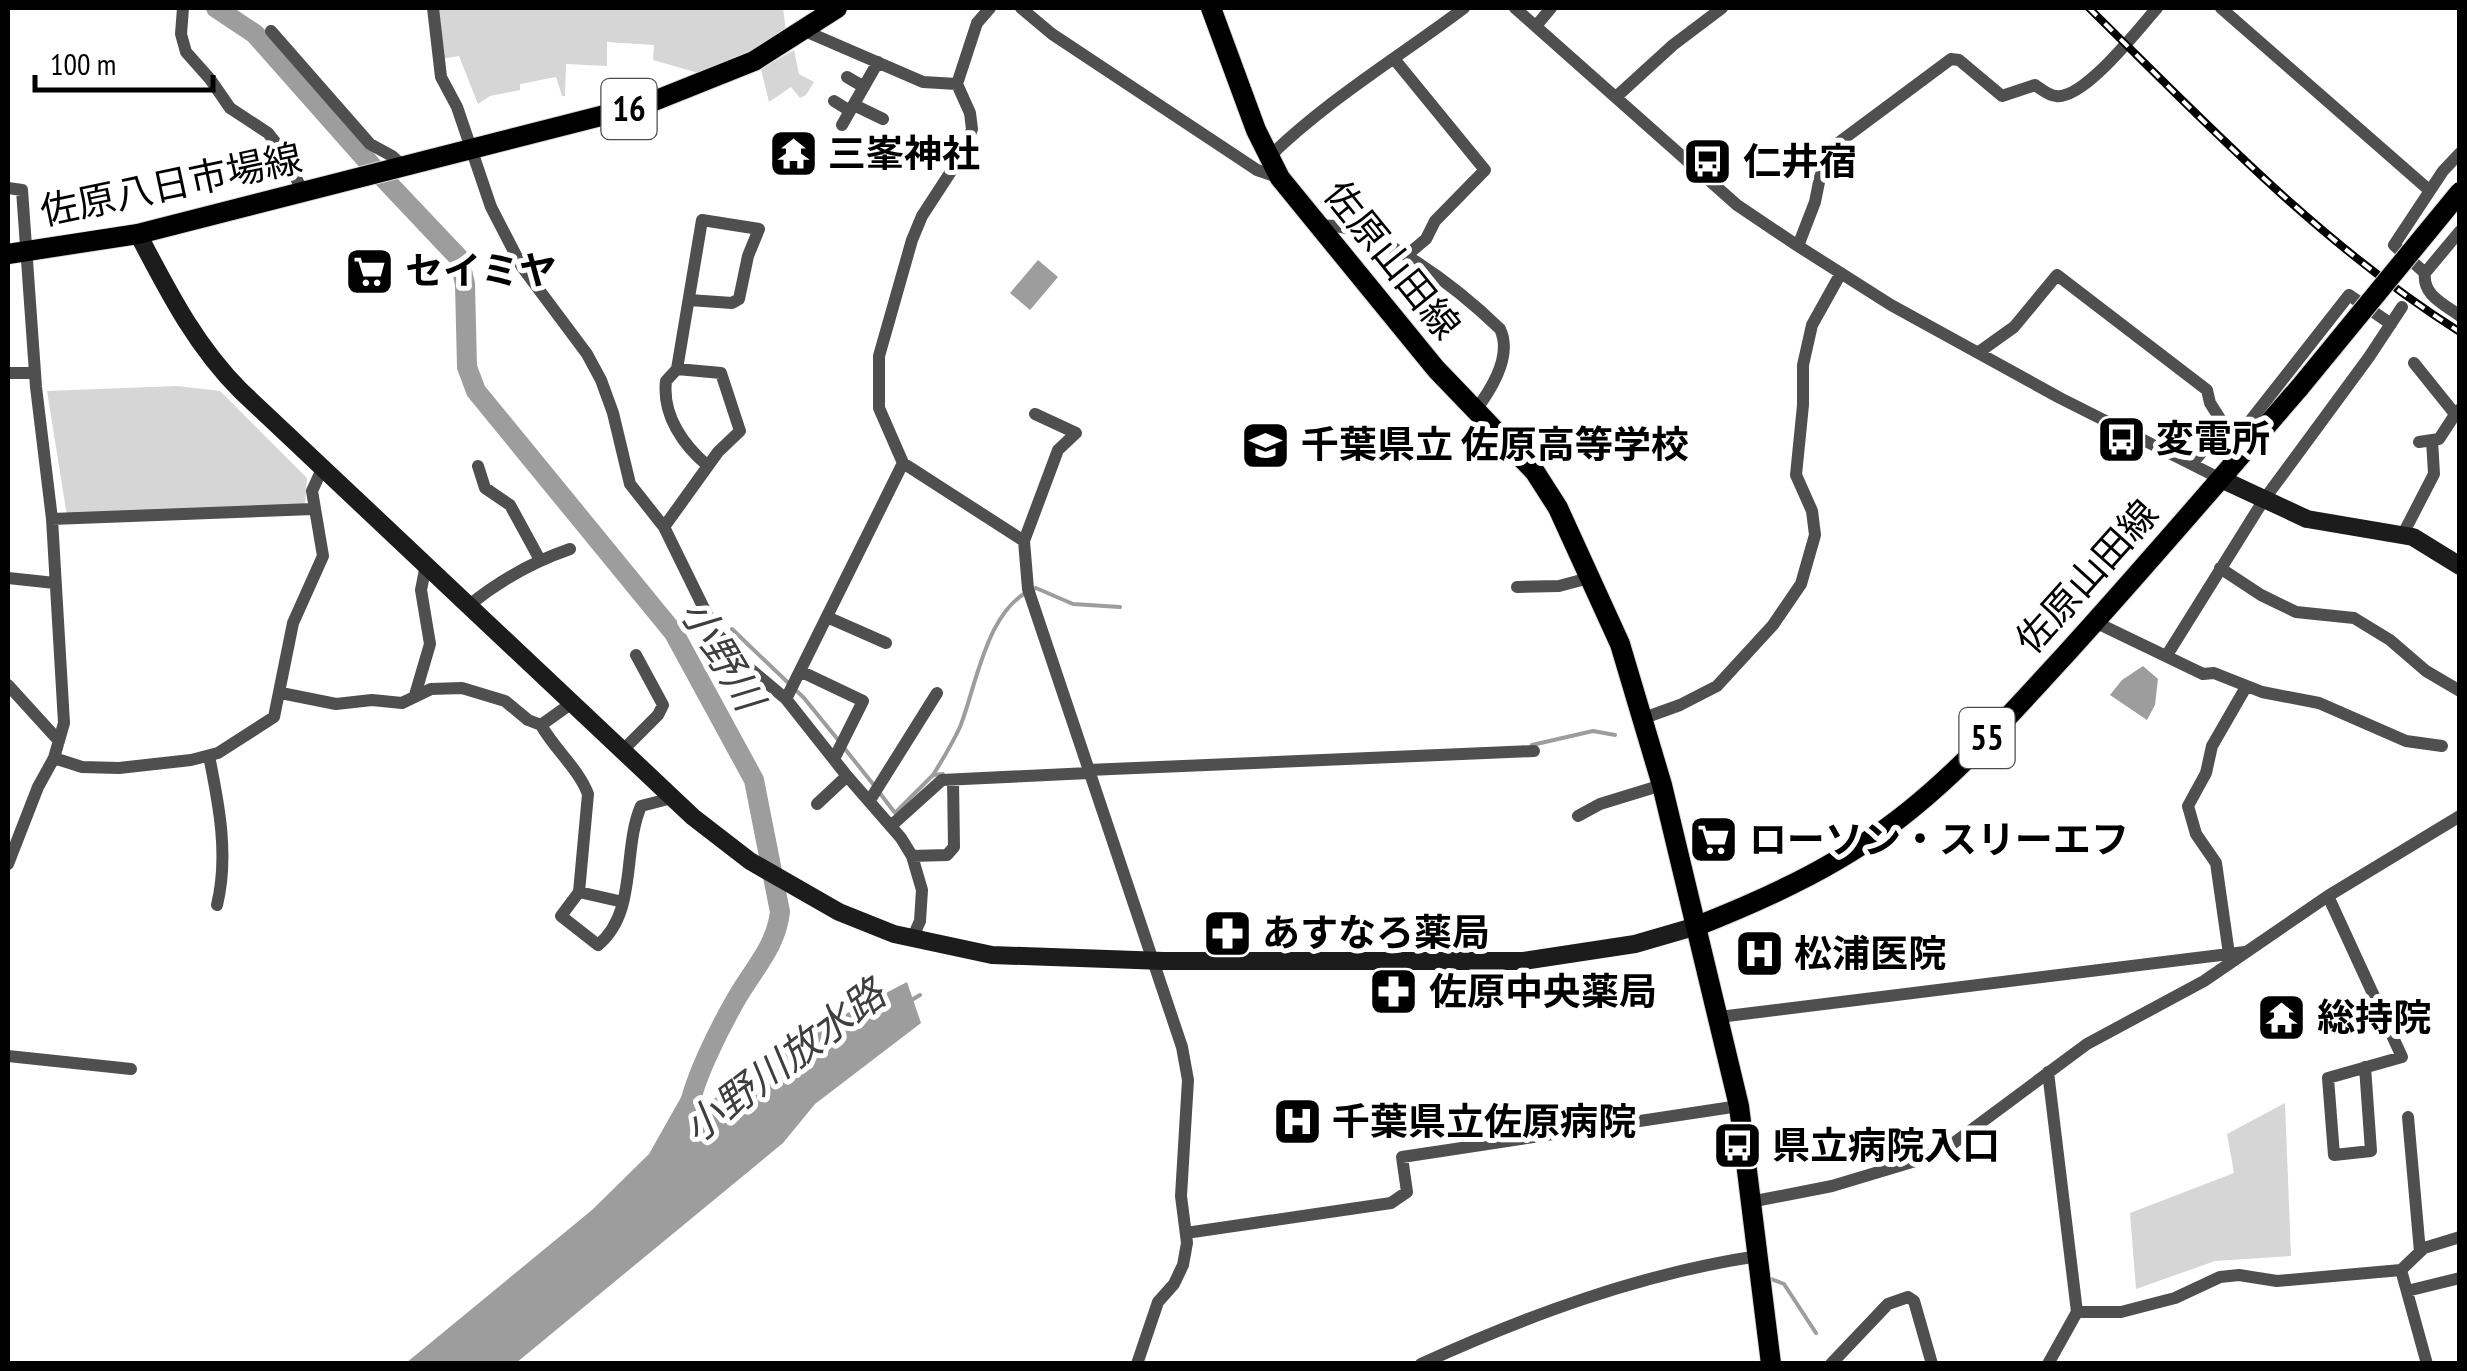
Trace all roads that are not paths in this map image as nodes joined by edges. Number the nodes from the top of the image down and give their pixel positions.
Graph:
1 (183, 8) edge
2 (434, 8) edge
3 (836, 8) edge
4 (990, 8) edge
5 (1021, 8) edge
6 (1210, 8) edge
7 (1464, 8) edge
8 (1516, 8) edge
9 (1551, 8) edge
10 (1722, 8) edge
11 (2157, 8) edge
12 (2222, 8) edge
13 (1536, 26) junction
14 (271, 31) dead end
15 (804, 31) junction
16 (1395, 60) junction
17 (878, 62) junction
18 (847, 77) dead end
19 (957, 84) junction
20 (864, 87) junction
21 (1616, 98) junction
22 (834, 101) dead end
23 (852, 108) junction
24 (883, 120) dead end
25 (842, 125) dead end
26 (471, 150) junction
27 (2460, 153) edge
28 (1268, 158) junction
29 (404, 167) junction
30 (1280, 178) junction
31 (8, 188) edge
32 (2429, 190) junction
33 (303, 192) junction
34 (2460, 192) edge
35 (1319, 226) junction
36 (2460, 231) edge
37 (138, 234) junction
38 (1798, 246) junction
39 (17, 253) edge
40 (1407, 255) junction
41 (1841, 273) junction
42 (2425, 273) junction
43 (689, 300) junction
44 (2402, 306) dead end
45 (2460, 316) edge
46 (2390, 324) junction
47 (1979, 352) junction
48 (2414, 363) dead end
49 (677, 369) junction
50 (8, 373) edge
51 (35, 373) junction
52 (1474, 411) junction
53 (2457, 411) edge
54 (1035, 414) dead end
55 (903, 463) junction
56 (2192, 464) junction
57 (478, 466) dead end
58 (708, 466) junction
59 (322, 469) junction
60 (2224, 477) junction
61 (2263, 501) junction
62 (313, 509) junction
63 (52, 518) junction
64 (664, 526) junction
65 (2403, 534) junction
66 (1024, 540) junction
67 (570, 549) dead end
68 (540, 560) junction
69 (426, 565) junction
70 (2460, 566) edge
71 (2220, 568) junction
72 (8, 578) edge
73 (1589, 578) junction
74 (55, 583) junction
75 (1517, 587) dead end
76 (468, 606) junction
77 (827, 617) junction
78 (2095, 622) junction
79 (886, 643) dead end
80 (636, 655) dead end
81 (2167, 655) junction
82 (802, 672) junction
83 (8, 685) edge
84 (2246, 688) junction
85 (791, 691) junction
86 (2460, 691) edge
87 (937, 692) dead end
88 (281, 693) junction
89 (415, 694) junction
90 (572, 703) junction
91 (1644, 718) junction
92 (542, 726) junction
93 (59, 742) junction
94 (2442, 746) dead end
95 (622, 751) junction
96 (1534, 751) dead end
97 (209, 756) junction
98 (54, 758) junction
99 (834, 759) junction
100 (1087, 770) junction
101 (846, 776) junction
102 (953, 780) junction
103 (1662, 785) junction
104 (672, 798) junction
105 (870, 800) junction
106 (816, 804) dead end
107 (1578, 816) dead end
108 (2460, 816) edge
109 (892, 826) junction
110 (912, 856) junction
111 (8, 864) edge
112 (580, 892) junction
113 (2328, 896) junction
114 (623, 902) junction
115 (217, 905) dead end
116 (1697, 926) junction
117 (912, 939) junction
118 (2247, 952) junction
119 (2228, 954) junction
120 (1152, 961) junction
121 (1719, 1017) junction
122 (8, 1056) edge
123 (2366, 1067) junction
124 (130, 1069) dead end
125 (2048, 1072) junction
126 (1739, 1106) junction
127 (2408, 1118) dead end
128 (1750, 1202) junction
129 (1186, 1233) junction
130 (2460, 1236) edge
131 (2420, 1252) junction
132 (1758, 1256) junction
133 (2401, 1270) junction
134 (2460, 1278) edge
135 (2407, 1291) junction
136 (2077, 1312) junction
137 (1138, 1364) edge
138 (1421, 1364) edge
139 (1771, 1364) edge
140 (1831, 1364) edge
141 (1932, 1364) edge
142 (2048, 1364) edge
143 (2427, 1364) edge

1 - 33 street
2 - 26 street
3 - 15 main road, 16
4 - 19 street
5 - 30 street
6 - 28 main road, 佐原山田線
7 - 16 street
8 - 13 street
9 - 13 street
10 - 21 street
11 - 38 street
12 - 32 street
13 - 21 street
14 - 29 street
15 - 17 street
15 - 26 main road, 16
16 - 28 street
16 - 40 street
17 - 19 street
17 - 20 street
18 - 20 street
19 - 55 street
20 - 23 street
21 - 38 street
22 - 23 street
23 - 24 street
23 - 25 street
26 - 29 main road, 16
26 - 64 street
27 - 32 street
28 - 30 main road, 佐原山田線
29 - 33 main road, 佐原八日市場線 / 16
30 - 35 main road, 佐原山田線
31 - 39 street
32 - 42 street
33 - 37 main road, 佐原八日市場線 / 16
34 - 60 main road, 佐原山田線 / 55, bridge
35 - 40 street
35 - 52 main road, 佐原山田線
36 - 42 street
37 - 39 main road, 佐原八日市場線 / 16
37 - 59 street
38 - 41 street
39 - 51 street
40 - 52 street
41 - 47 street
41 - 91 street
42 - 45 street
43 - 43 street
43 - 49 street
44 - 46 street
46 - 60 street
46 - 61 street
47 - 56 street
47 - 56 street
48 - 53 street
49 - 58 street
49 - 58 street
50 - 51 street
51 - 63 street
52 - 73 main road, 佐原山田線
53 - 65 street
54 - 66 street
55 - 66 street
55 - 77 street
56 - 60 street
57 - 68 street
58 - 64 street
59 - 62 street
59 - 69 street
60 - 61 street
60 - 78 main road, 佐原山田線 / 55
61 - 65 street
61 - 71 street
62 - 63 street
62 - 88 street
63 - 74 street
64 - 85 street
65 - 70 street
66 - 100 street
67 - 68 street
68 - 76 street
69 - 76 street
69 - 89 street
71 - 81 street
71 - 86 street
72 - 74 street
73 - 75 street
73 - 91 main road, 佐原山田線
74 - 93 street
76 - 90 street
77 - 79 street
77 - 82 street
78 - 81 street
78 - 116 main road, 佐原山田線 / 55
80 - 95 street
81 - 84 street
82 - 85 street
82 - 99 street
83 - 93 street
84 - 94 street
84 - 119 street
85 - 99 street
87 - 105 street
88 - 89 street
88 - 97 street
89 - 92 street
90 - 92 street
90 - 95 street
91 - 103 main road, 佐原山田線
92 - 112 street
93 - 98 street
95 - 104 street
96 - 100 street
97 - 98 street
97 - 115 street
98 - 111 street
99 - 101 street
100 - 102 street
100 - 120 street
101 - 105 street
101 - 106 street
102 - 109 street
102 - 110 street
103 - 107 street
103 - 116 main road, 佐原山田線
104 - 114 street
104 - 117 street
105 - 109 street
108 - 113 street
109 - 110 street
110 - 117 street
112 - 114 street
112 - 114 street
113 - 118 street
113 - 123 street
116 - 120 street
116 - 121 main road, 佐原山田線
117 - 120 street
118 - 119 street
118 - 125 street
119 - 121 street
120 - 129 street
121 - 126 main road, 佐原山田線
122 - 124 street
123 - 123 street
125 - 128 street
125 - 136 street
126 - 128 main road, 佐原山田線
126 - 129 street
127 - 131 street
128 - 132 main road, 佐原山田線
129 - 137 street
130 - 131 street
131 - 133 street
132 - 138 street
132 - 139 main road, 佐原山田線
133 - 135 street
133 - 136 street
134 - 135 street
135 - 143 street
136 - 142 street
140 - 141 street

